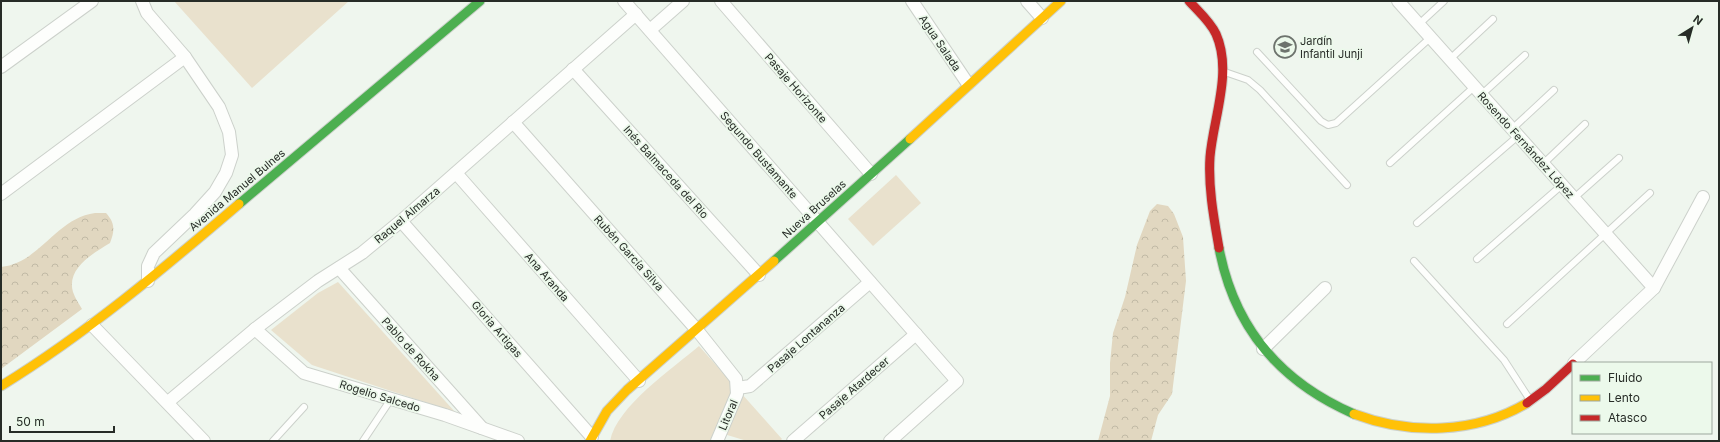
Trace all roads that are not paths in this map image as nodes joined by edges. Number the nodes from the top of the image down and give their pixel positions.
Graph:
1 (92, 1) edge
2 (142, 1) edge
3 (480, 1) edge
4 (624, 1) edge
5 (683, 1) edge
6 (721, 1) edge
7 (912, 1) edge
8 (1027, 1) edge
9 (1061, 1) edge
10 (1189, 1) edge
11 (1398, 1) edge
12 (1444, 1) edge
13 (636, 14) junction
14 (1042, 18) junction
15 (1494, 19) dead end
16 (1418, 25) junction
17 (650, 30) junction
18 (1430, 38) junction
19 (1257, 52) dead end
20 (1525, 55) dead end
21 (186, 57) junction
22 (1449, 60) junction
23 (1, 68) edge
24 (573, 69) junction
25 (1222, 70) junction
26 (968, 84) junction
27 (1554, 90) dead end
28 (1477, 91) junction
29 (513, 122) junction
30 (1585, 124) dead end
31 (1515, 133) junction
32 (1619, 158) dead end
33 (1390, 163) dead end
34 (1543, 164) junction
35 (456, 173) junction
36 (871, 174) junction
37 (1347, 185) dead end
38 (1562, 185) junction
39 (1650, 193) dead end
40 (1, 194) edge
41 (1703, 197) dead end
42 (1574, 198) junction
43 (401, 221) junction
44 (818, 222) junction
45 (1417, 224) dead end
46 (1606, 234) junction
47 (1477, 259) dead end
48 (1414, 261) dead end
49 (340, 268) junction
50 (758, 275) junction
51 (148, 281) junction
52 (870, 282) junction
53 (1325, 288) dead end
54 (1654, 288) junction
55 (1507, 324) dead end
56 (92, 325) junction
57 (255, 329) junction
58 (697, 330) junction
59 (916, 334) junction
60 (1263, 349) junction
61 (1576, 362) edge
62 (1572, 366) edge
63 (639, 381) junction
64 (1, 386) edge
65 (738, 388) junction
66 (391, 399) junction
67 (168, 402) junction
68 (1531, 402) junction
69 (304, 406) dead end
70 (483, 429) junction
71 (591, 439) edge
72 (204, 441) edge
73 (273, 441) edge
74 (363, 441) edge
75 (518, 441) edge
76 (719, 441) edge
77 (793, 441) edge
78 (890, 441) edge

1 - 23 street
2 - 21 street
3 - 51 street, Avenida Manuel Bulnes
4 - 13 street, Segundo Bustamante
5 - 17 street
6 - 36 street, Pasaje Horizonte
7 - 26 street, Agua Salada
8 - 14 street
9 - 14 street, Nueva Bruselas
10 - 25 street
11 - 16 street, Rosendo Fernández López
12 - 16 lane
13 - 17 street, Segundo Bustamante
13 - 24 street, Raquel Almarza
14 - 26 street, Nueva Bruselas
15 - 22 lane
16 - 18 street, Rosendo Fernández López
17 - 44 street, Segundo Bustamante
18 - 19 lane
18 - 22 street, Rosendo Fernández López
20 - 28 lane
21 - 40 street
21 - 51 street
22 - 28 street, Rosendo Fernández López
24 - 29 street, Raquel Almarza
24 - 50 street, Inés Balmaceda del Rio
25 - 37 lane
25 - 60 street
26 - 36 street, Nueva Bruselas
27 - 31 lane
28 - 31 street, Rosendo Fernández López
28 - 33 lane
29 - 35 street, Raquel Almarza
29 - 58 street, Rubén García Silva
30 - 34 lane
31 - 34 street, Rosendo Fernández López
31 - 45 lane
32 - 42 lane
34 - 38 street, Rosendo Fernández López
35 - 43 street, Raquel Almarza
35 - 63 street, Ana Aranda
36 - 44 street, Nueva Bruselas
38 - 42 street, Rosendo Fernández López
38 - 47 lane
39 - 46 lane
41 - 54 street
42 - 46 street, Rosendo Fernández López
43 - 49 street, Raquel Almarza
43 - 71 street, Gloria Artigas
44 - 50 street, Nueva Bruselas
44 - 52 street, Segundo Bustamante
46 - 54 street, Rosendo Fernández López
46 - 55 lane
48 - 68 lane
49 - 57 street, Raquel Almarza
49 - 70 street, Pablo de Rokha
50 - 58 street, Nueva Bruselas
51 - 56 street, Avenida Manuel Bulnes
52 - 59 street, Segundo Bustamante
52 - 65 street, Pasaje Lontananza
53 - 60 street
54 - 61 street
56 - 64 street, Avenida Manuel Bulnes
56 - 67 street
57 - 66 street, Rogelio Salcedo
57 - 67 street, Raquel Almarza
58 - 63 street, Nueva Bruselas
58 - 65 street, Rubén García Silva
59 - 77 street, Pasaje Atardecer
59 - 78 street, Segundo Bustamante
60 - 68 street
62 - 68 street
63 - 71 street, Nueva Bruselas
65 - 76 street, Litoral
66 - 70 street, Rogelio Salcedo
66 - 74 lane
67 - 72 street
69 - 73 lane
70 - 75 street, Rogelio Salcedo

